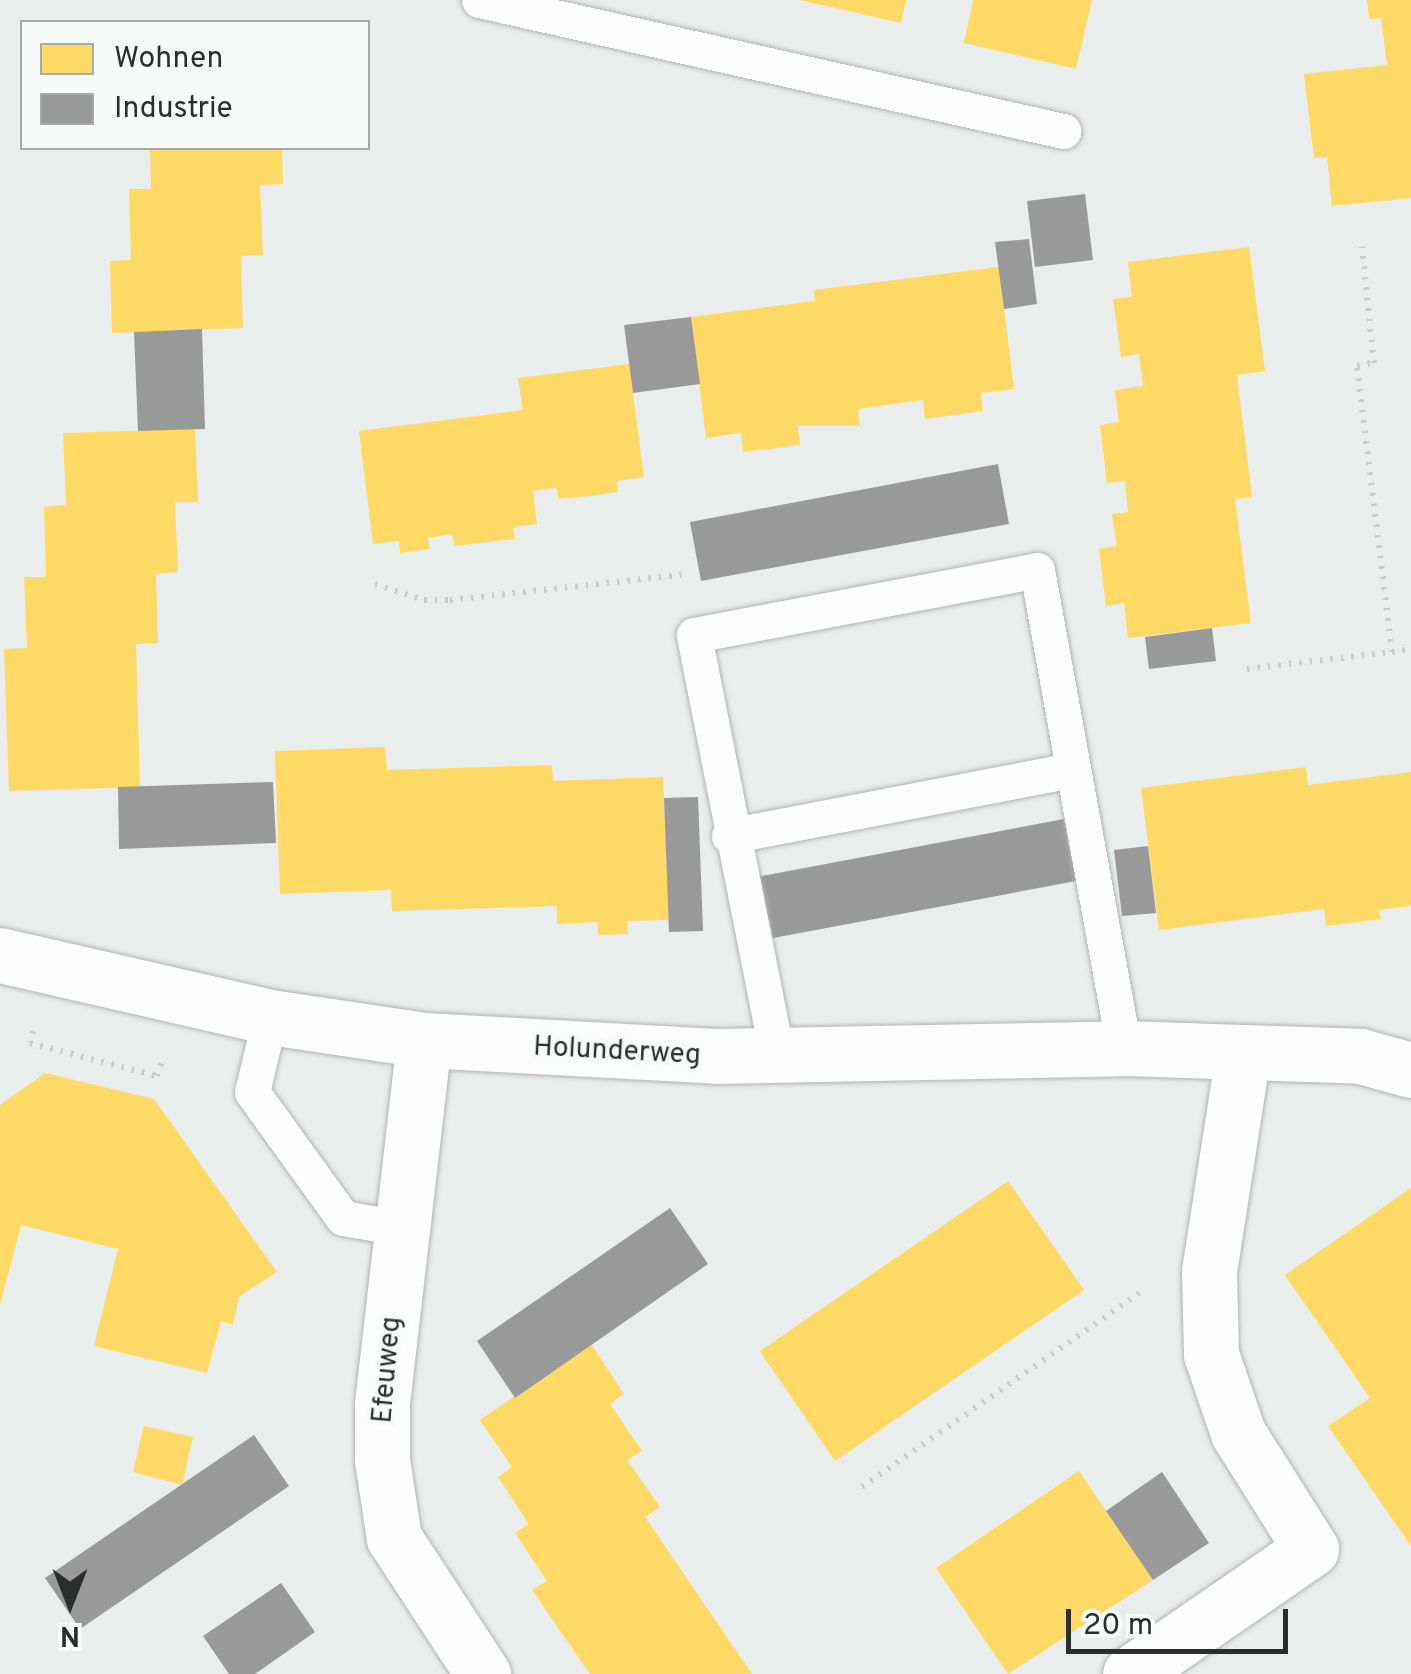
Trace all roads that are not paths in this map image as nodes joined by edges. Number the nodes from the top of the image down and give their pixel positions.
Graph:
1 (479, 0) edge
2 (1063, 131) dead end
3 (1073, 770) junction
4 (729, 836) junction
5 (0, 954) edge
6 (270, 1017) junction
7 (424, 1040) junction
8 (1124, 1048) junction
9 (1243, 1053) junction
10 (777, 1055) junction
11 (1411, 1070) edge
12 (401, 1228) junction
13 (482, 1674) edge
14 (1130, 1674) edge

1 - 2 lane
3 - 4 lane
3 - 4 lane
3 - 8 lane
4 - 10 lane
5 - 6 street, Holunderweg
6 - 7 street, Holunderweg
6 - 12 lane
7 - 10 street, Holunderweg
7 - 12 street, Efeuweg
8 - 9 street, Holunderweg
8 - 10 street, Holunderweg
9 - 11 street, Holunderweg
9 - 14 street
12 - 13 street, Efeuweg

